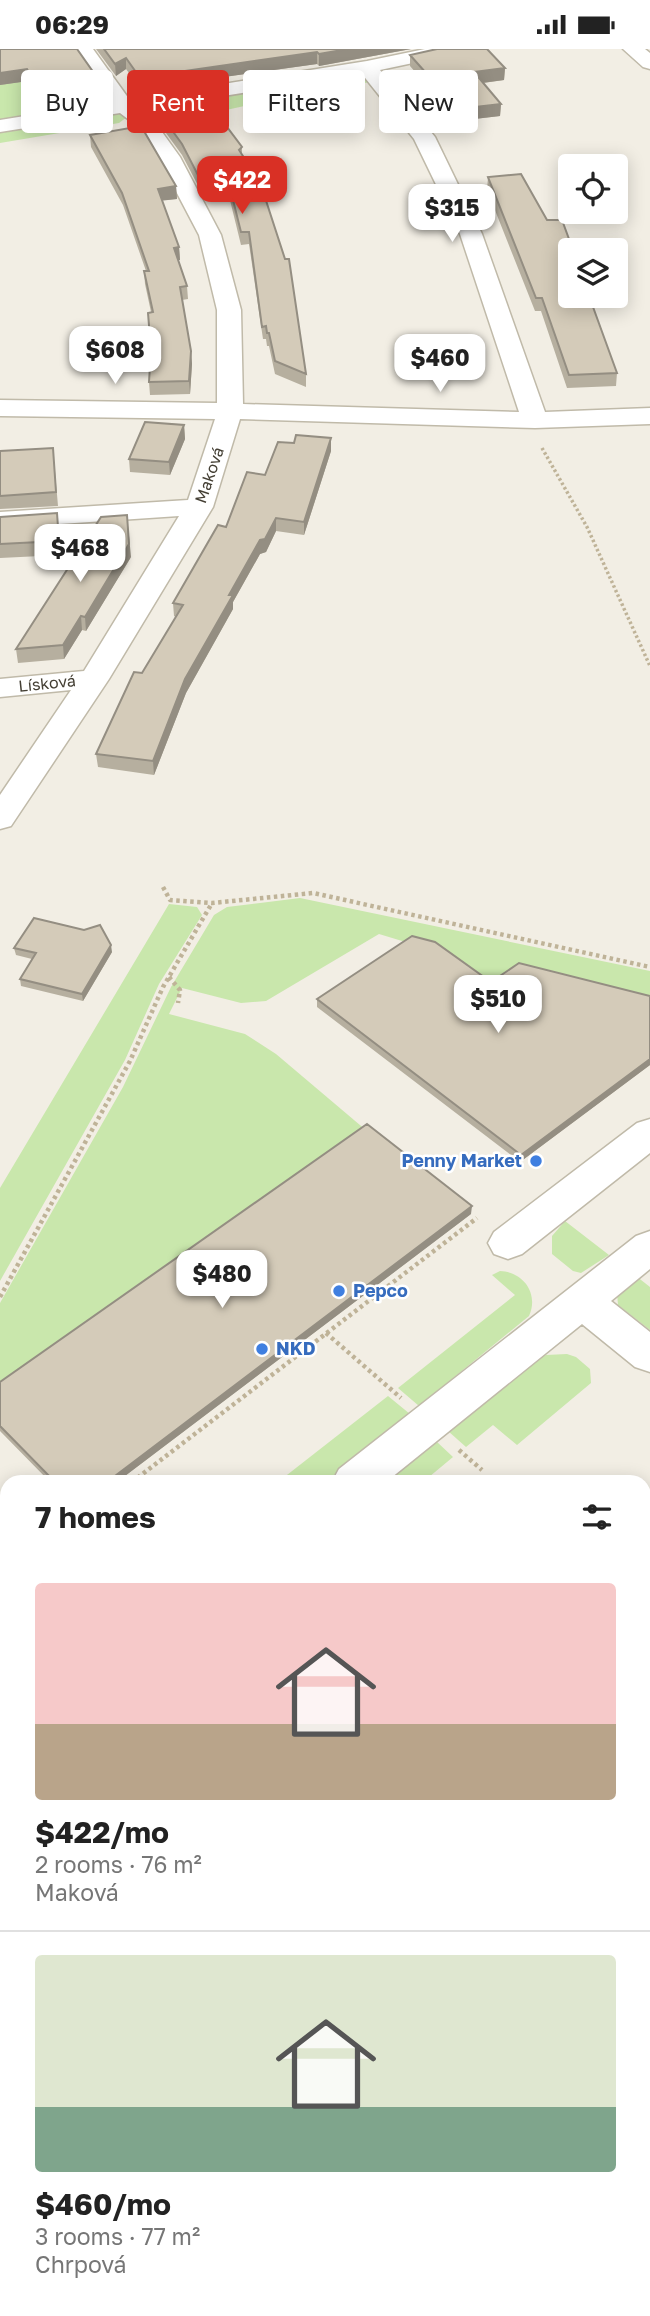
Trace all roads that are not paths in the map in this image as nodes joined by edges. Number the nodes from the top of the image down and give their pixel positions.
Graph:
1 (83, 49) edge
2 (453, 49) edge
3 (632, 49) edge
4 (293, 55) edge
5 (650, 62) edge
6 (367, 67) junction
7 (307, 70) edge
8 (349, 70) edge
9 (243, 87) edge
10 (124, 106) junction
11 (0, 126) edge
12 (0, 408) edge
13 (230, 411) junction
14 (650, 417) edge
15 (535, 421) junction
16 (199, 506) junction
17 (0, 520) edge
18 (94, 679) junction
19 (0, 688) edge
20 (0, 819) edge
21 (650, 1133) edge
22 (508, 1244) dead end
23 (650, 1247) edge
24 (582, 1301) junction
25 (650, 1355) edge
26 (363, 1475) edge

1 - 10 street, Maková
2 - 6 street
3 - 5 street
4 - 7 street
6 - 8 street
6 - 15 street
9 - 10 street
10 - 11 street
10 - 13 street, Maková
12 - 13 street
13 - 15 street
13 - 16 street, Maková
14 - 15 street
16 - 17 street
16 - 18 street, Maková
18 - 19 street, Lísková
18 - 20 street, Maková
21 - 22 street
23 - 24 street
24 - 25 street
24 - 26 street

